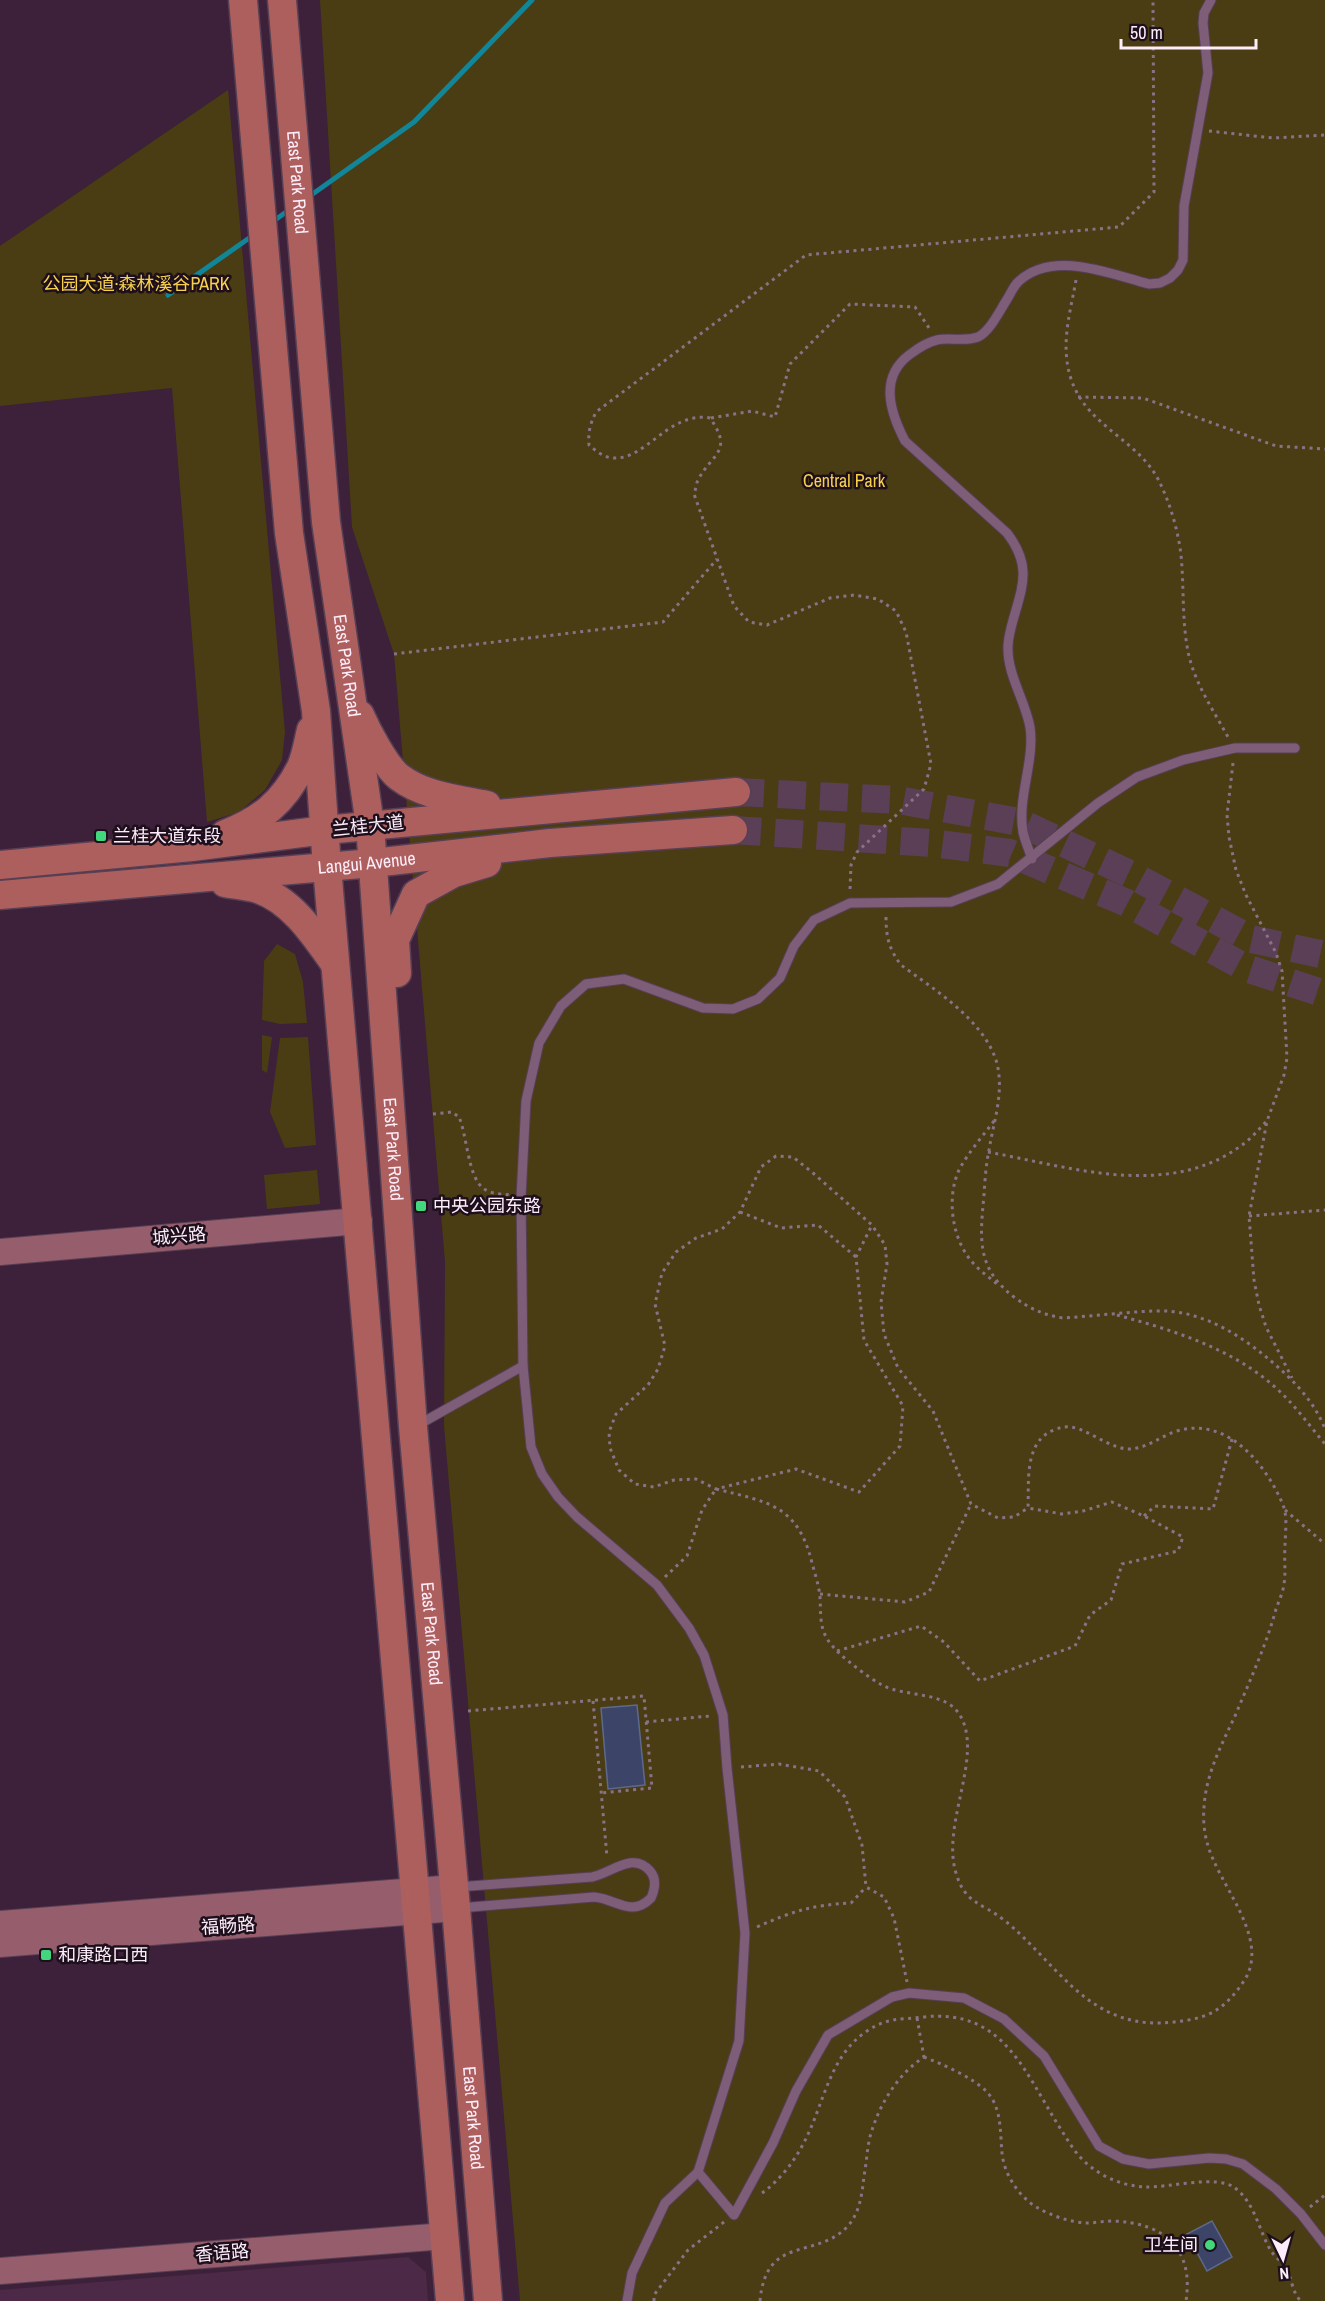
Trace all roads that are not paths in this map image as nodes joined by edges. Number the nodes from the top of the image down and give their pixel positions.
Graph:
1 (243, 0) edge
2 (282, 0) edge
3 (1211, 0) edge
4 (348, 686) junction
5 (316, 711) junction
6 (1295, 748) dead end
7 (736, 792) tunnel mouth
8 (515, 811) junction
9 (370, 825) junction
10 (325, 830) junction
11 (733, 830) tunnel mouth
12 (550, 843) junction
13 (192, 847) junction
14 (1032, 859) junction
15 (373, 863) junction
16 (0, 865) edge
17 (327, 867) junction
18 (190, 878) junction
19 (0, 895) edge
20 (336, 967) junction
21 (390, 1108) junction
22 (359, 1221) junction
23 (0, 1252) edge
24 (523, 1366) junction
25 (413, 1427) junction
26 (455, 1898) junction
27 (417, 1901) junction
28 (0, 1924) edge
29 (0, 1944) edge
30 (698, 2172) junction
31 (445, 2235) junction
32 (1325, 2245) edge
33 (0, 2271) edge
34 (450, 2301) edge
35 (488, 2301) edge
36 (627, 2301) edge

1 - 5 main road, East Park Road
2 - 4 main road, East Park Road
3 - 14 lane
4 - 8 main road
4 - 9 main road, East Park Road
5 - 10 main road, East Park Road
5 - 13 main road
6 - 14 lane
7 - 8 main road, 兰桂大道
8 - 9 main road, 兰桂大道
9 - 10 main road, 兰桂大道
9 - 15 main road, East Park Road
10 - 13 main road, 兰桂大道
10 - 17 main road, East Park Road
11 - 12 main road, Langui Avenue
12 - 15 main road, Langui Avenue
12 - 21 main road
13 - 16 main road, 兰桂大道
14 - 24 lane
15 - 17 main road, Langui Avenue
15 - 21 main road, East Park Road
17 - 18 main road, Langui Avenue
17 - 20 main road, East Park Road
18 - 19 main road, Langui Avenue
18 - 20 main road
20 - 22 main road, East Park Road
21 - 25 main road, East Park Road
22 - 23 main road, 城兴路
22 - 27 main road, East Park Road
24 - 25 lane
24 - 30 lane
25 - 26 main road, East Park Road
26 - 26 lane
26 - 27 main road, 福畅路
26 - 35 main road, East Park Road
27 - 28 main road, 福畅路
27 - 29 main road, 福畅路
27 - 31 main road, East Park Road
30 - 32 lane
30 - 36 lane
31 - 33 main road, 香语路
31 - 34 main road, East Park Road

